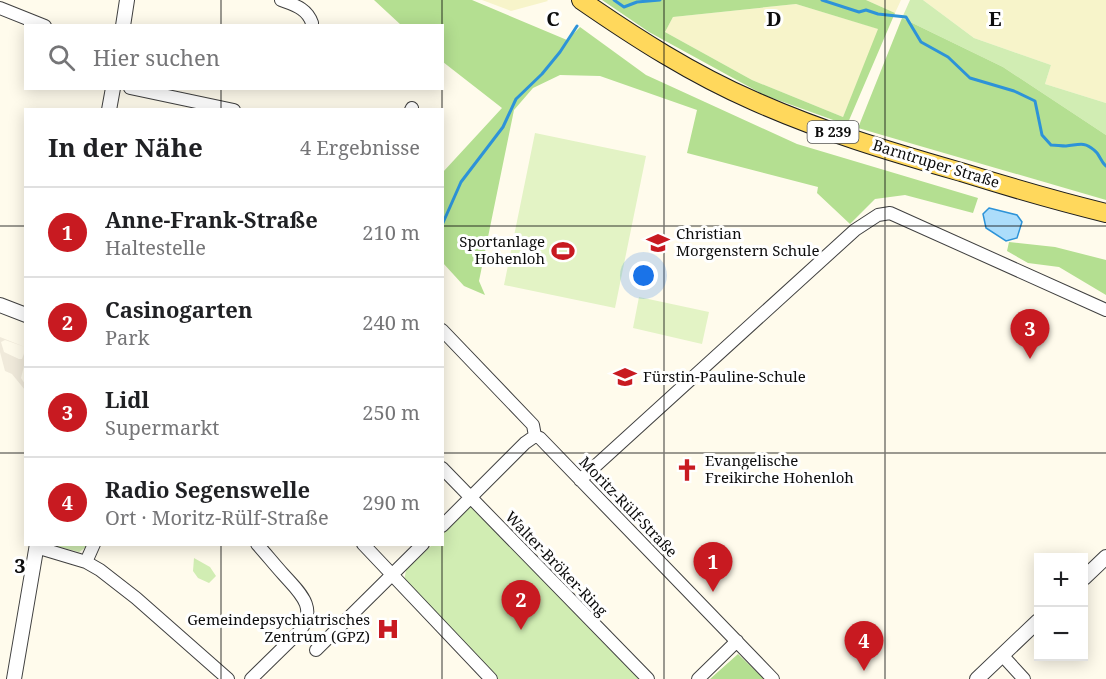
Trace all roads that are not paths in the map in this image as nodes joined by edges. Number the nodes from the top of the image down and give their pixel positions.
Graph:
1 (127, 0) edge
2 (281, 0) edge
3 (581, 0) edge
4 (0, 8) edge
5 (312, 22) dead end
6 (40, 24) edge
7 (123, 24) edge
8 (112, 90) edge
9 (139, 90) edge
10 (109, 108) edge
11 (225, 108) edge
12 (1106, 213) edge
13 (0, 305) edge
14 (1106, 310) edge
15 (24, 315) edge
16 (444, 332) edge
17 (535, 436) junction
18 (444, 470) edge
19 (580, 480) junction
20 (471, 498) junction
21 (444, 524) edge
22 (37, 546) edge
23 (93, 546) edge
24 (259, 546) edge
25 (365, 546) edge
26 (421, 546) edge
27 (1106, 557) edge
28 (86, 562) junction
29 (1106, 568) edge
30 (1088, 573) edge
31 (392, 574) junction
32 (1088, 584) edge
33 (1034, 625) edge
34 (1034, 635) edge
35 (737, 641) junction
36 (316, 650) dead end
37 (1005, 658) junction
38 (222, 678) edge
39 (14, 679) edge
40 (251, 679) edge
41 (491, 679) edge
42 (648, 679) edge
43 (698, 679) edge
44 (773, 679) edge
45 (977, 679) edge
46 (989, 679) edge
47 (1024, 679) edge

1 - 7 street
2 - 5 street
3 - 12 main road, Barntruper Straße / B 239
4 - 6 street
8 - 10 street
9 - 11 street
13 - 15 street
14 - 19 street
16 - 17 street, Moritz-Rülf-Straße
17 - 19 street, Moritz-Rülf-Straße
17 - 20 street
18 - 20 street, Walter-Bröker-Ring
19 - 35 street, Moritz-Rülf-Straße
20 - 21 street
20 - 42 street, Walter-Bröker-Ring
22 - 28 street
22 - 39 street
23 - 28 street
24 - 40 street
25 - 31 street
26 - 31 street
27 - 30 street
28 - 38 street
29 - 32 street
31 - 36 street
31 - 41 street
33 - 37 street
34 - 37 street
35 - 43 street
35 - 44 street, Moritz-Rülf-Straße
37 - 45 street
37 - 46 street
37 - 47 street

